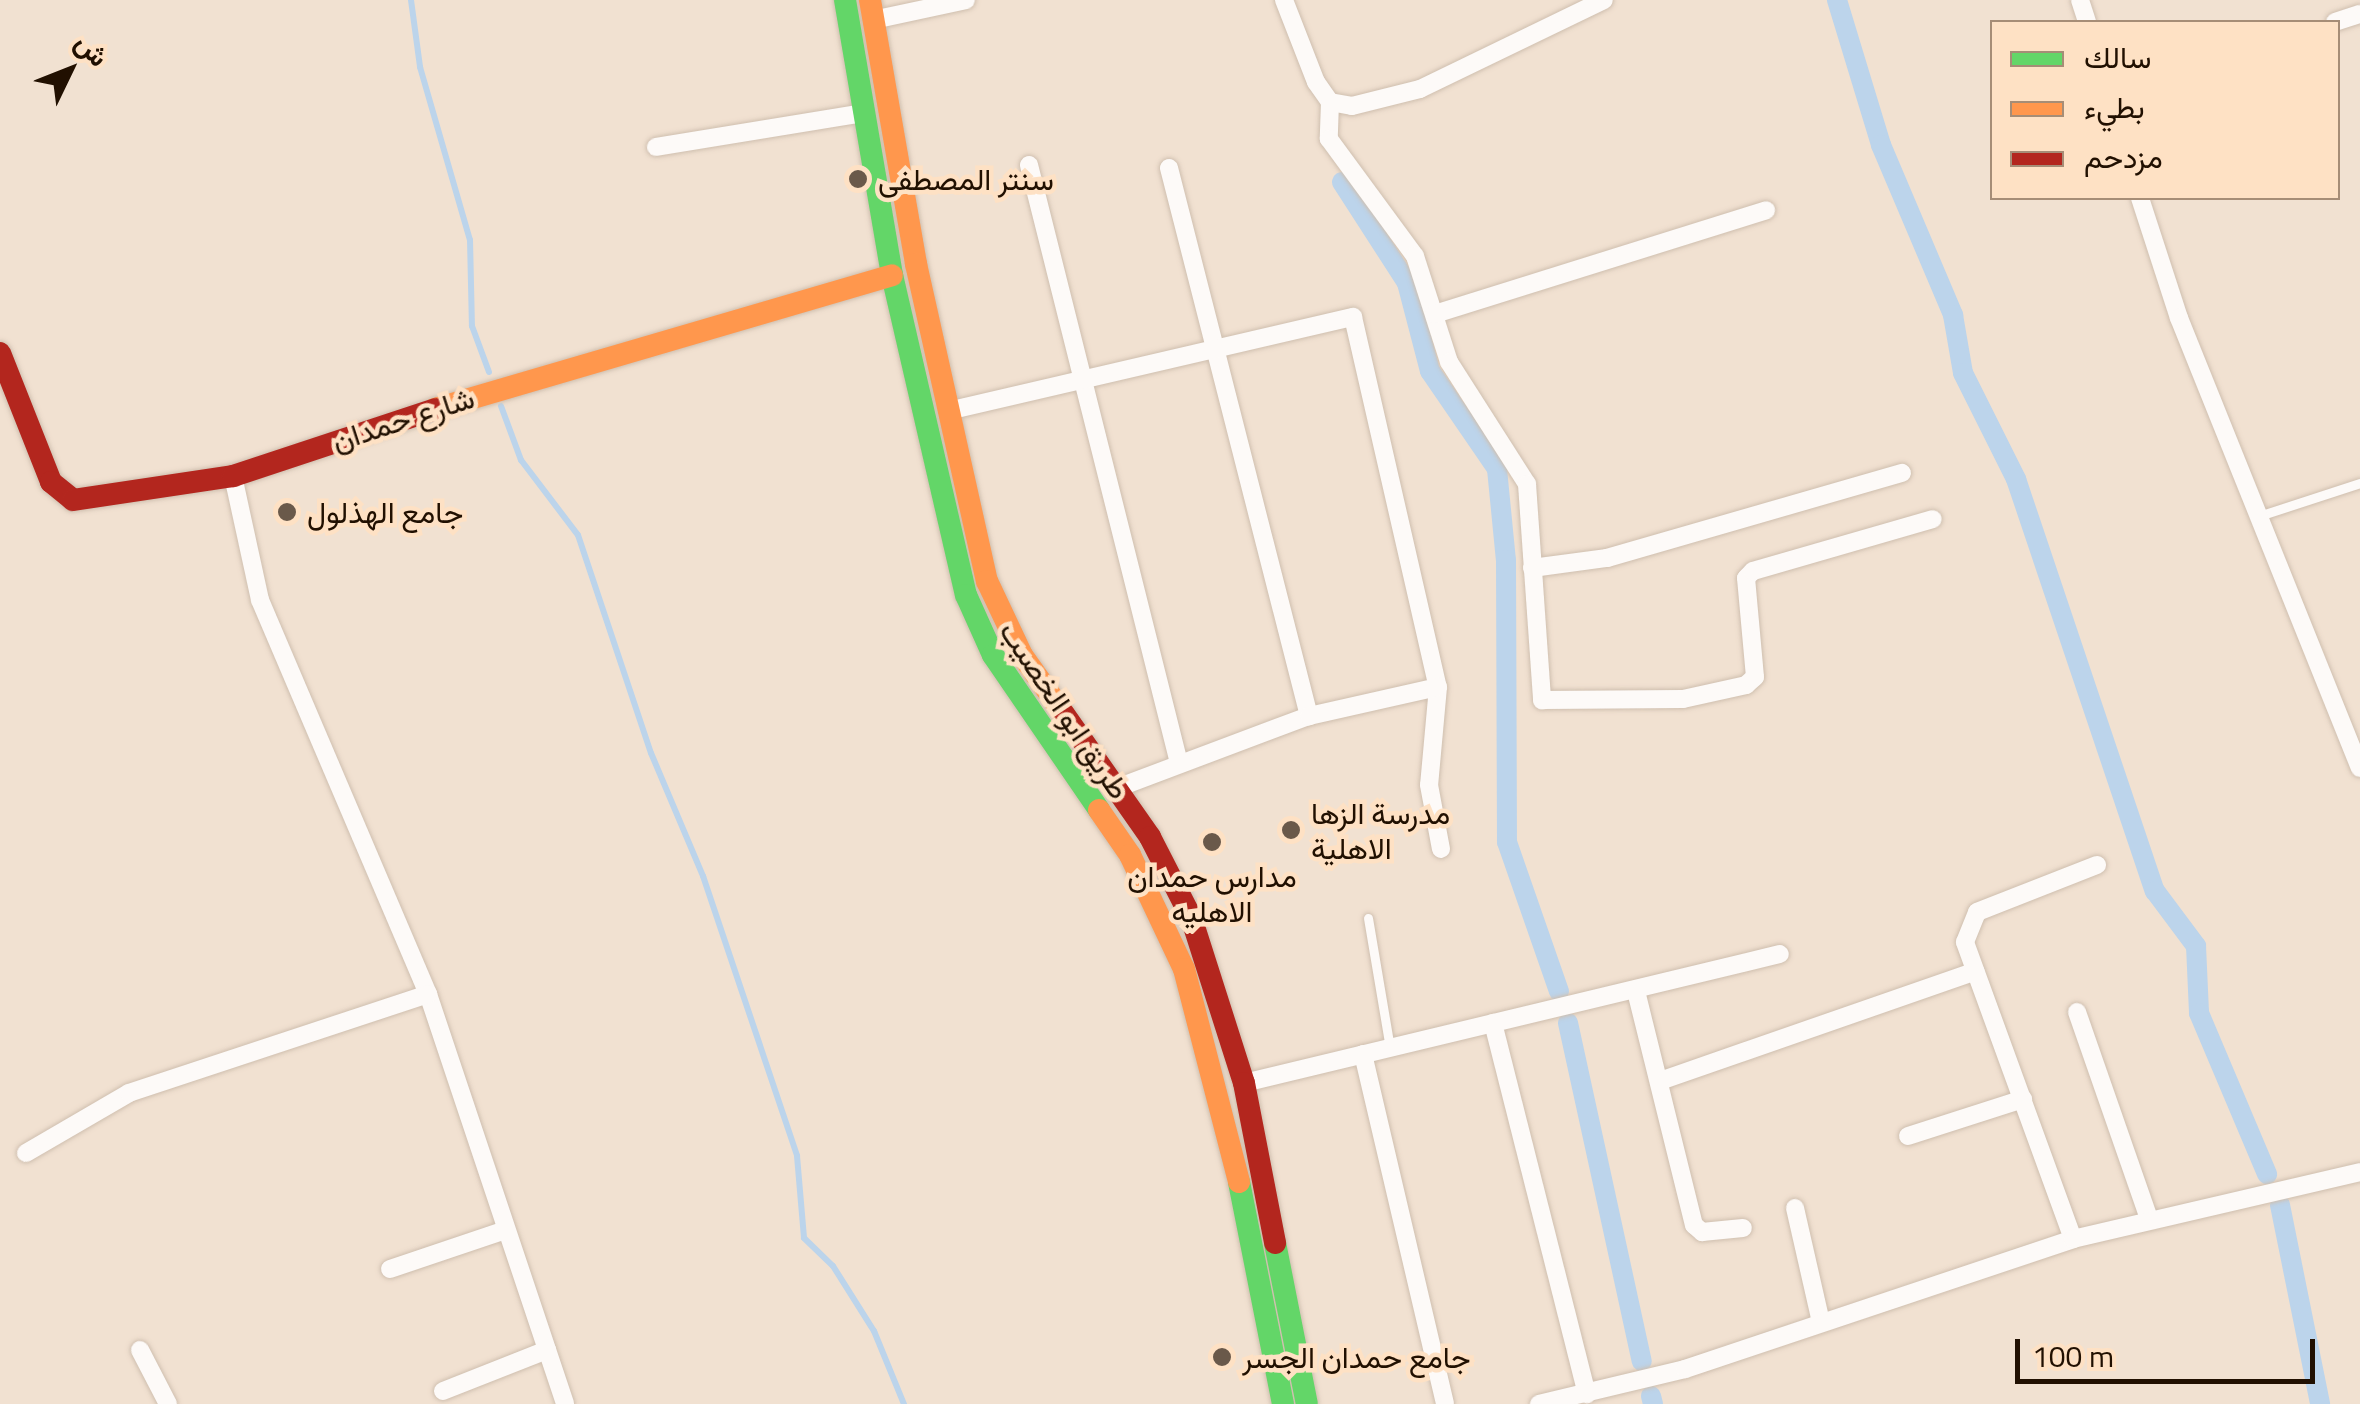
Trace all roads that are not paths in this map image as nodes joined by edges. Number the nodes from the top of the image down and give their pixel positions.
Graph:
1 (845, 0) edge
2 (966, 0) edge
3 (1284, 0) edge
4 (1604, 0) edge
5 (872, 10) edge
6 (1330, 102) junction
7 (864, 114) junction
8 (656, 147) dead end
9 (1029, 164) dead end
10 (1169, 168) dead end
11 (2141, 200) edge
12 (1766, 210) dead end
13 (892, 274) junction
14 (1434, 314) junction
15 (1218, 347) junction
16 (1, 359) edge
17 (1080, 380) junction
18 (948, 411) junction
19 (1902, 473) dead end
20 (233, 476) junction
21 (2360, 483) edge
22 (2262, 515) junction
23 (1933, 519) dead end
24 (1532, 568) junction
25 (1438, 687) junction
26 (1309, 716) junction
27 (1178, 759) junction
28 (2360, 768) edge
29 (1117, 788) junction
30 (1442, 849) dead end
31 (2096, 865) dead end
32 (1368, 918) dead end
33 (1780, 954) dead end
34 (1975, 971) junction
35 (1636, 992) junction
36 (428, 994) junction
37 (2077, 1012) dead end
38 (1494, 1023) junction
39 (1390, 1048) junction
40 (1363, 1054) junction
41 (1660, 1081) junction
42 (1244, 1083) junction
43 (2022, 1100) junction
44 (1908, 1136) dead end
45 (26, 1152) dead end
46 (2360, 1172) edge
47 (1265, 1188) junction
48 (1242, 1193) junction
49 (1795, 1208) dead end
50 (2150, 1220) junction
51 (1743, 1228) dead end
52 (506, 1230) junction
53 (2073, 1238) junction
54 (390, 1269) dead end
55 (1821, 1322) junction
56 (140, 1350) dead end
57 (547, 1350) junction
58 (443, 1391) dead end
59 (1587, 1394) junction
60 (168, 1404) edge
61 (565, 1404) edge
62 (1282, 1404) edge
63 (1307, 1404) edge
64 (1445, 1404) edge
65 (1539, 1404) edge

1 - 7 main road, طريق ابو الخصيب
2 - 5 street
3 - 6 street
4 - 6 street
5 - 18 main road, طريق ابو الخصيب
6 - 14 street
7 - 8 street
7 - 13 main road, طريق ابو الخصيب
9 - 17 street
10 - 15 street
11 - 22 street
12 - 14 street
13 - 20 main road, شارع حمدان
13 - 48 main road, طريق ابو الخصيب
14 - 24 street
15 - 17 street
15 - 25 street
15 - 26 street
16 - 20 main road, شارع حمدان
17 - 18 street
17 - 27 street
18 - 29 main road, طريق ابو الخصيب
19 - 24 street
20 - 36 street
21 - 22 lane
22 - 28 street
23 - 24 street
25 - 26 street
25 - 30 street
26 - 27 street
27 - 29 street
29 - 42 main road, طريق ابو الخصيب
31 - 34 street
32 - 39 lane
33 - 35 street
34 - 41 street
34 - 43 street
35 - 38 street
35 - 41 street
36 - 45 street
36 - 52 street
37 - 50 street
38 - 39 street
38 - 59 street
39 - 40 street
40 - 42 street
40 - 64 street
41 - 51 street
42 - 47 main road, طريق ابو الخصيب
43 - 44 street
43 - 53 street
46 - 50 street
47 - 48 main road
47 - 63 main road, طريق ابو الخصيب
48 - 62 main road, طريق ابو الخصيب
49 - 55 street
50 - 53 street
52 - 54 street
52 - 57 street
53 - 55 street
55 - 59 street
56 - 60 street
57 - 58 street
57 - 61 street
59 - 65 street

